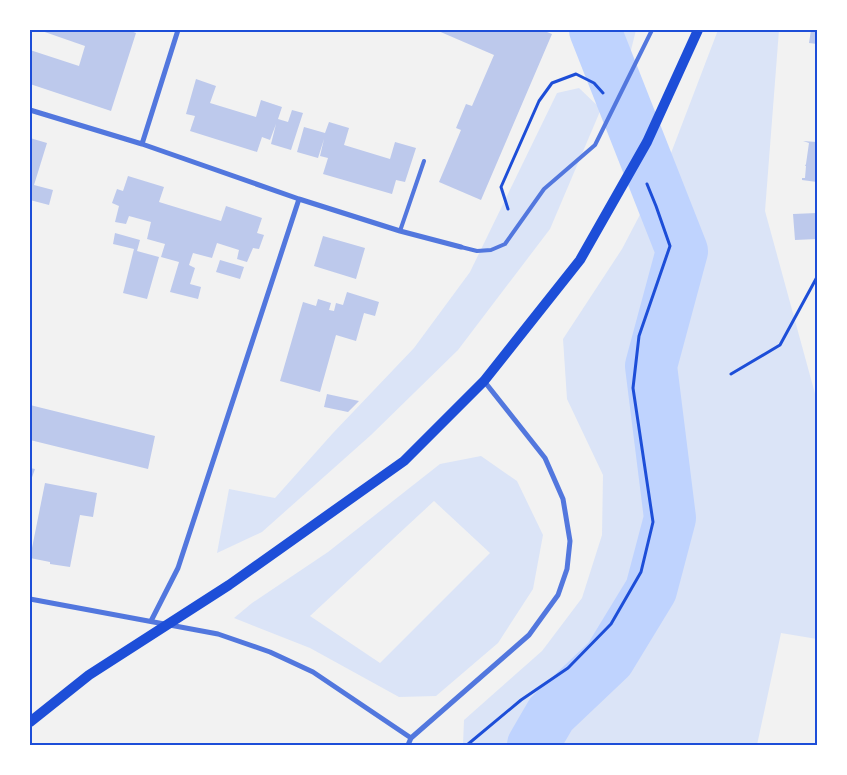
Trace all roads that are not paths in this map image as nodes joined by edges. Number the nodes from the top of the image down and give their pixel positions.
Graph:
1 (178, 30) edge
2 (652, 30) edge
3 (698, 30) edge
4 (30, 110) edge
5 (142, 144) junction
6 (424, 161) dead end
7 (299, 199) junction
8 (400, 231) junction
9 (461, 247) joint
10 (484, 381) junction
11 (30, 599) edge
12 (150, 621) junction
13 (30, 722) edge
14 (412, 738) junction
15 (408, 745) edge

1 - 5 street
2 - 9 lane
3 - 10 main road
4 - 5 street
5 - 7 street
6 - 8 lane
7 - 8 street
7 - 12 street
8 - 9 street
10 - 13 main road
10 - 14 street
11 - 12 street
12 - 14 street
14 - 15 street

